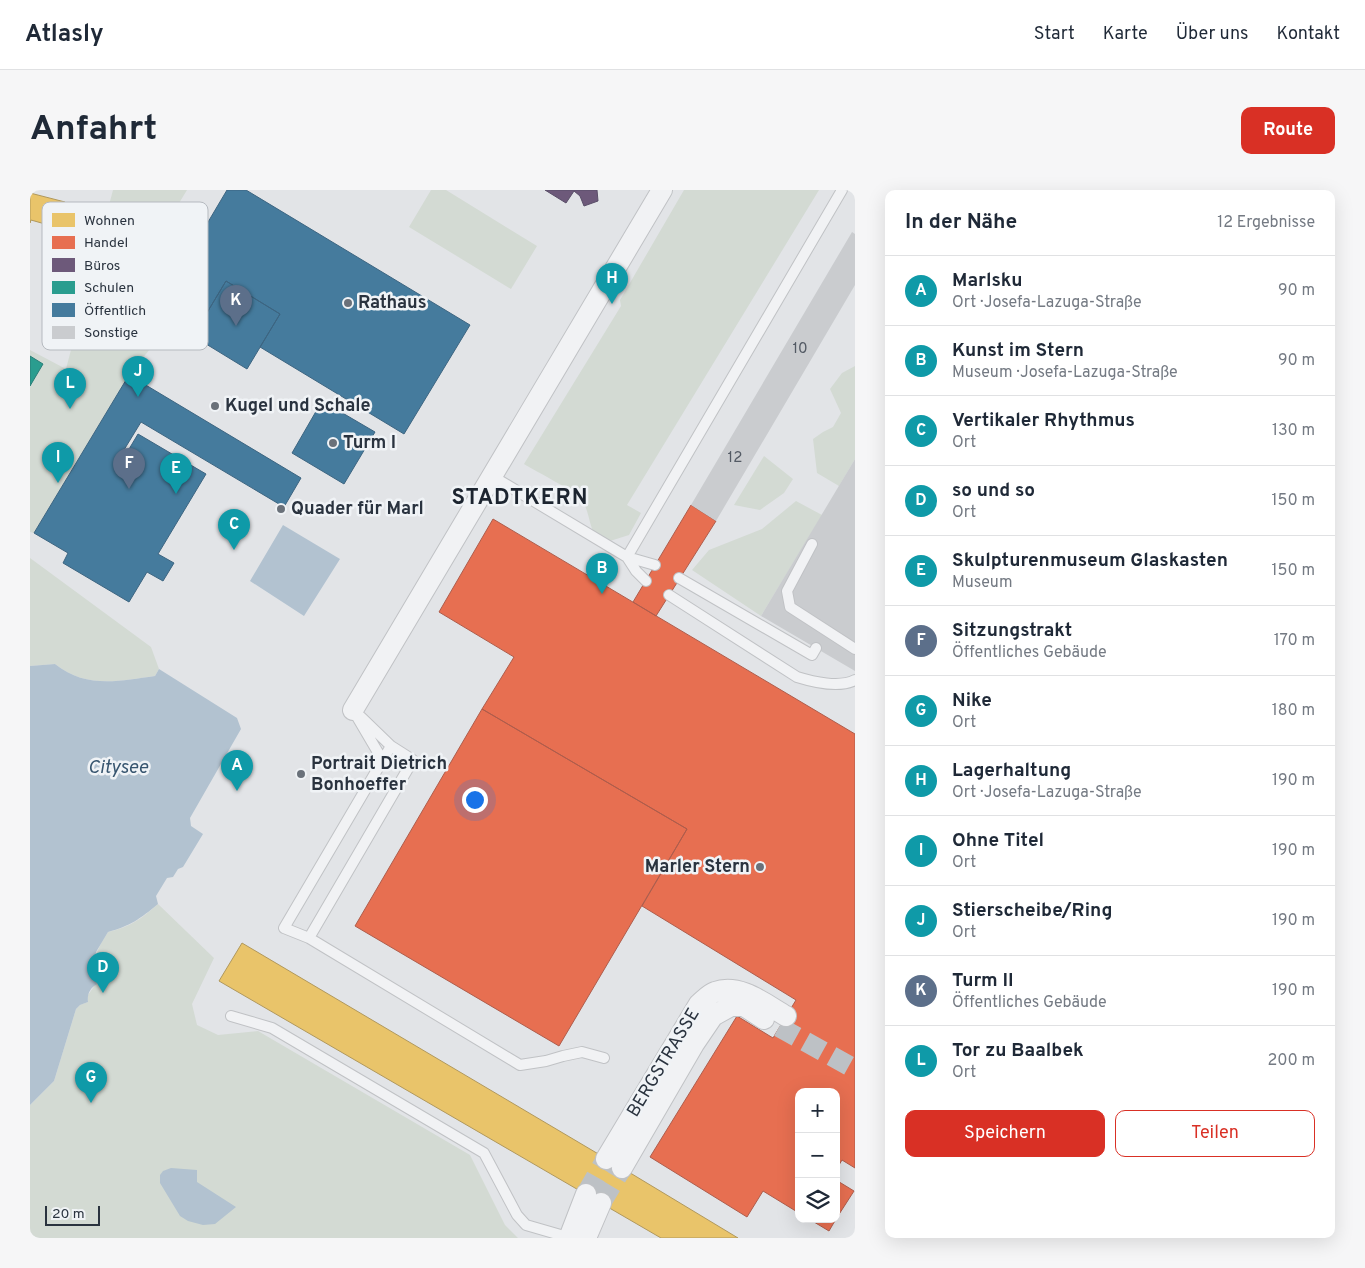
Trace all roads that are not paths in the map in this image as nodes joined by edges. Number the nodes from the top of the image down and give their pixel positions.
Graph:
1 (662, 190) edge
2 (842, 190) edge
3 (492, 476) junction
4 (812, 544) dead end
5 (627, 557) junction
6 (655, 565) dead end
7 (680, 578) dead end
8 (646, 580) dead end
9 (669, 595) dead end
10 (855, 649) edge
11 (814, 652) dead end
12 (855, 680) edge
13 (352, 710) junction
14 (391, 746) junction
15 (383, 761) junction
16 (309, 938) junction
17 (231, 1016) dead end
18 (604, 1058) dead end
19 (614, 1164) joint
20 (593, 1198) tunnel mouth
21 (574, 1238) edge

1 - 3 street
2 - 5 lane
3 - 5 lane
3 - 13 street
4 - 10 lane
5 - 6 lane
5 - 8 lane
7 - 11 lane
9 - 12 lane
13 - 14 lane
13 - 15 lane
14 - 15 lane
14 - 16 lane
15 - 16 lane
16 - 18 lane
17 - 21 lane
19 - 19 street, BERGSTRASSE
20 - 21 street

